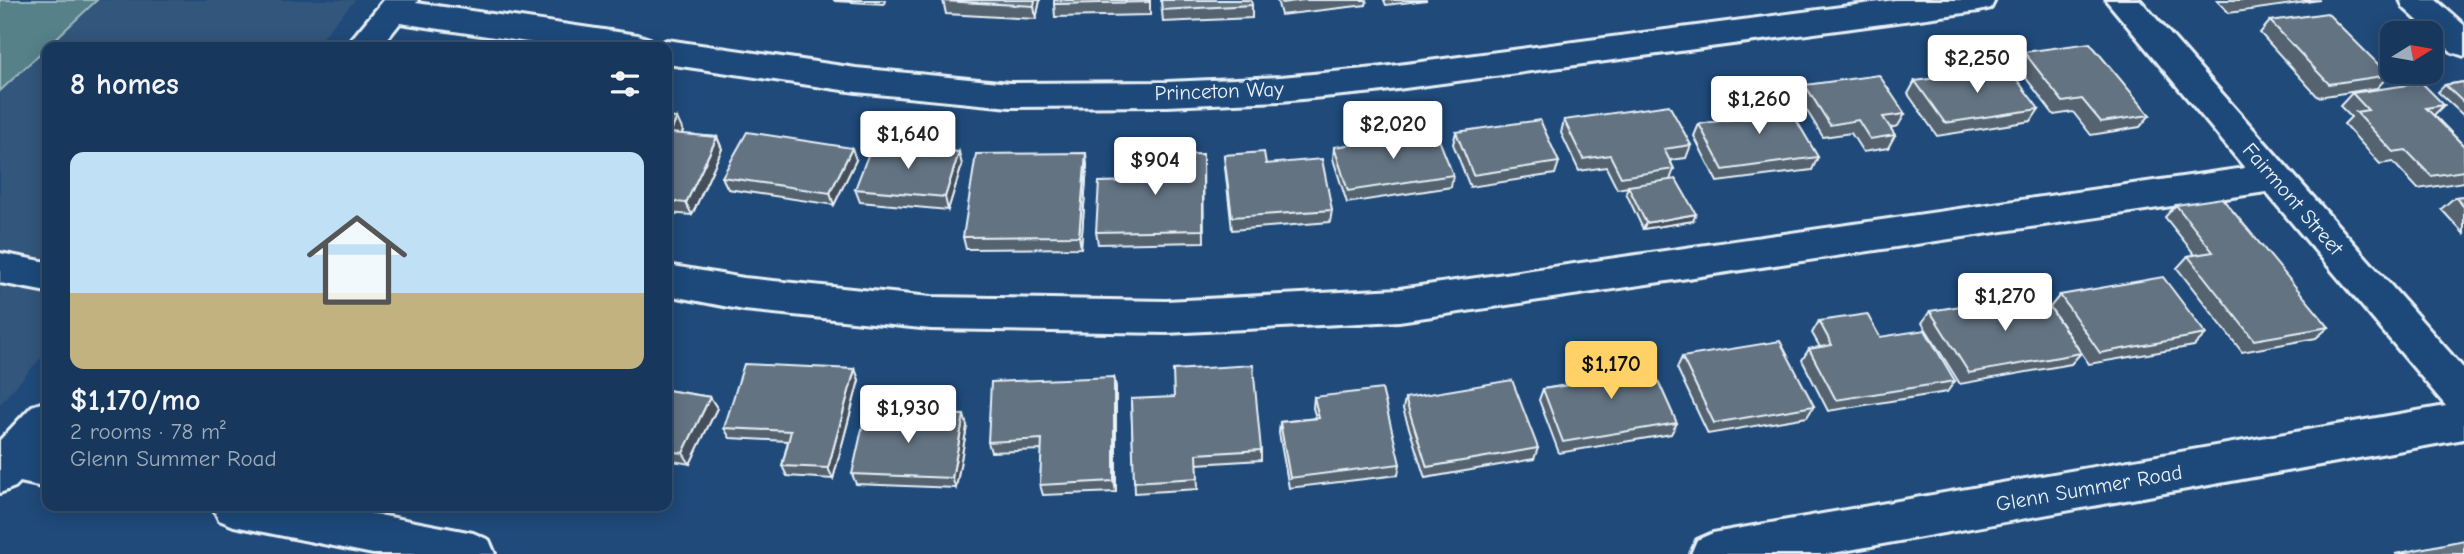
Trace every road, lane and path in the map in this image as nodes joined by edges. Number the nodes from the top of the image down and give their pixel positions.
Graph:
1 (1979, 0) edge
2 (2122, 0) edge
3 (2416, 0) edge
4 (397, 5) edge
5 (366, 42) edge
6 (609, 42) edge
7 (2464, 44) edge
8 (672, 53) edge
9 (2274, 177) junction
10 (0, 268) edge
11 (42, 276) edge
12 (672, 281) edge
13 (2464, 398) edge
14 (2464, 421) edge
15 (42, 426) edge
16 (14, 466) edge
17 (259, 511) edge
18 (473, 554) edge
19 (1713, 554) edge

1 - 8 street, Princeton Way
2 - 9 street, Fairmont Street
3 - 7 street
4 - 5 street
4 - 6 street
9 - 12 street
9 - 13 street, Fairmont Street
10 - 11 street
14 - 19 street, Glenn Summer Road
15 - 16 street
17 - 18 street

